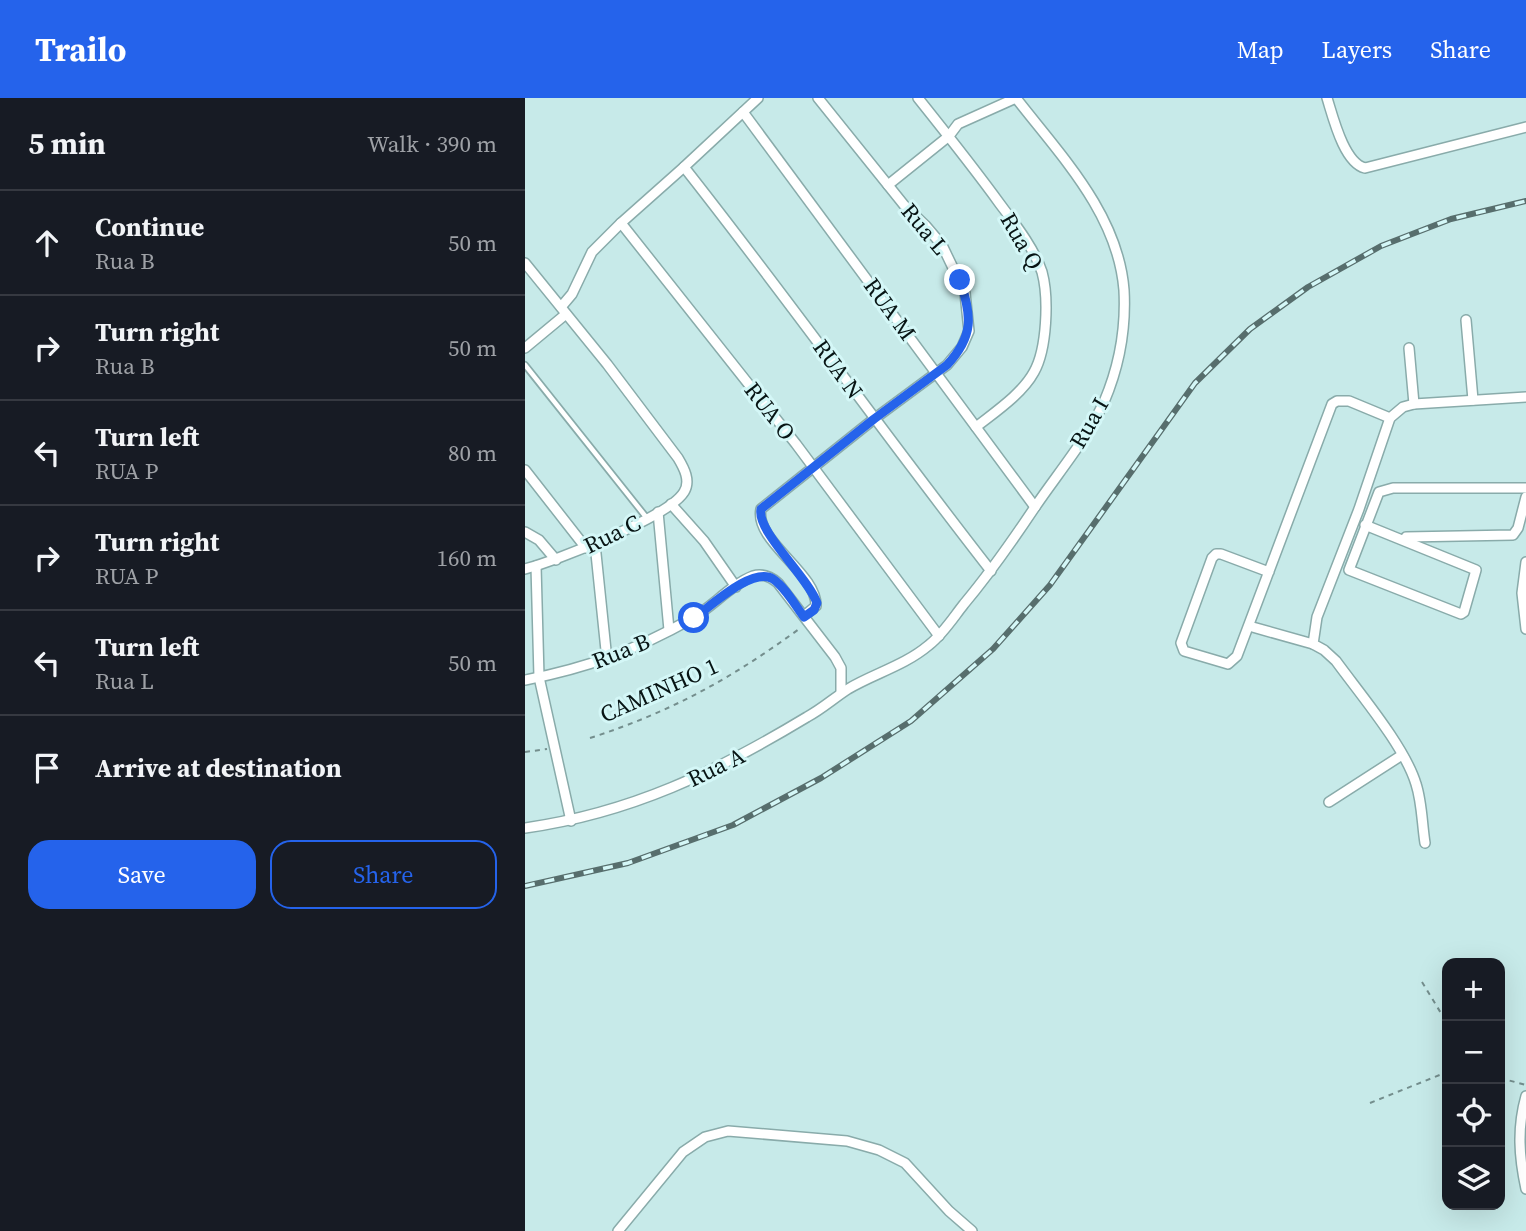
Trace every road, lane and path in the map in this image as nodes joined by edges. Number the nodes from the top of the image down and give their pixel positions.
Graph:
1 (758, 98) edge
2 (818, 98) edge
3 (918, 98) edge
4 (1016, 98) edge
5 (1327, 98) edge
6 (743, 112) junction
7 (1526, 127) edge
8 (949, 136) junction
9 (684, 167) junction
10 (888, 185) junction
11 (621, 223) junction
12 (525, 263) edge
13 (564, 311) junction
14 (1467, 320) dead end
15 (525, 348) edge
16 (1409, 348) dead end
17 (525, 365) edge
18 (936, 373) junction
19 (1526, 397) edge
20 (1473, 400) junction
21 (1414, 404) junction
22 (1390, 418) junction
23 (874, 419) junction
24 (976, 427) junction
25 (814, 467) junction
26 (525, 470) edge
27 (1526, 488) edge
28 (1526, 496) edge
29 (671, 504) junction
30 (1035, 507) junction
31 (658, 512) junction
32 (647, 518) junction
33 (1365, 525) junction
34 (525, 532) edge
35 (1400, 537) junction
36 (590, 546) junction
37 (556, 560) junction
38 (1526, 562) edge
39 (536, 566) junction
40 (525, 569) edge
41 (991, 571) junction
42 (1269, 572) junction
43 (736, 587) junction
44 (806, 619) junction
45 (1248, 626) junction
46 (1526, 629) edge
47 (669, 630) junction
48 (939, 636) junction
49 (1313, 644) junction
50 (607, 660) junction
51 (538, 677) junction
52 (525, 680) edge
53 (845, 690) junction
54 (590, 738) dead end
55 (555, 748) junction
56 (525, 752) edge
57 (1402, 755) junction
58 (1329, 802) dead end
59 (571, 821) junction
60 (525, 828) edge
61 (1425, 843) dead end
62 (1422, 982) dead end
63 (1446, 1021) edge
64 (1442, 1074) edge
65 (1505, 1080) edge
66 (1526, 1086) edge
67 (1526, 1096) edge
68 (1370, 1103) dead end
69 (1526, 1189) edge
70 (618, 1231) edge
71 (972, 1231) edge

1 - 6 street
2 - 10 street, Rua L
3 - 8 street, Rua Q
4 - 8 street
4 - 30 street, Rua I
5 - 7 street
6 - 9 street
6 - 18 street, RUA M
8 - 10 street
8 - 24 street, Rua Q
9 - 11 street
9 - 23 street, RUA N
10 - 18 street, Rua L
11 - 13 street
11 - 25 street, RUA O
12 - 13 street
13 - 15 street
13 - 29 street, Rua C
14 - 20 street
16 - 21 street
17 - 32 lane
18 - 23 street, Rua L
18 - 24 street, RUA M
19 - 20 street
20 - 21 street
21 - 22 street
22 - 42 street
22 - 49 street
23 - 25 street, Rua L
23 - 41 street, RUA N
24 - 30 street, RUA M
25 - 44 street, Rua L
25 - 48 street, RUA O
26 - 36 street
27 - 33 street
28 - 35 street
29 - 31 street, Rua C
29 - 43 street
30 - 41 street, Rua I
31 - 32 street, Rua C
31 - 47 street
32 - 36 street, Rua C
33 - 35 street
33 - 35 street
34 - 37 street
36 - 37 street, Rua C
36 - 50 street
37 - 39 street, Rua C
38 - 46 street
39 - 40 street, Rua C
39 - 51 street
41 - 48 street, Rua I
42 - 45 street
42 - 45 street
43 - 44 street, Rua B
43 - 47 street, Rua B
44 - 53 street, Rua B
44 - 54 path, CAMINHO 1
45 - 49 street
47 - 50 street, Rua B
48 - 53 street, Rua I
49 - 57 street
50 - 51 street, Rua B
51 - 52 street, Rua B
51 - 55 street
53 - 59 street, Rua A
55 - 56 path
55 - 59 street
57 - 58 street
57 - 61 street
59 - 60 street, Rua A
62 - 63 path
64 - 68 path
65 - 66 path
67 - 69 street
70 - 71 street

